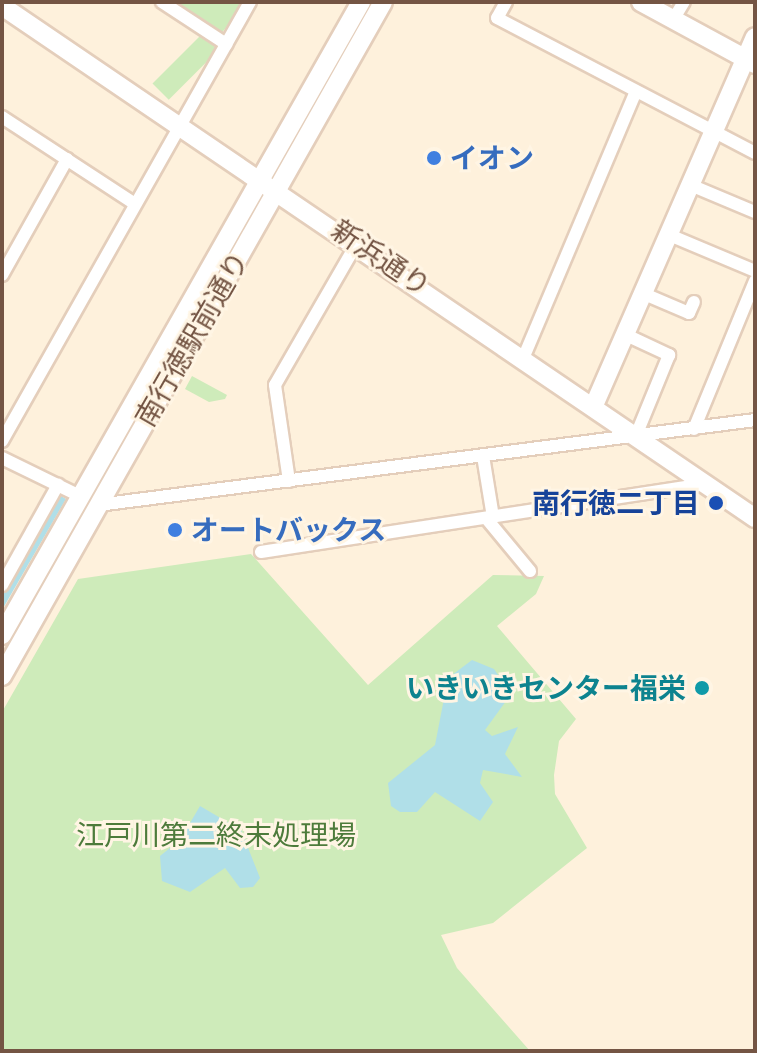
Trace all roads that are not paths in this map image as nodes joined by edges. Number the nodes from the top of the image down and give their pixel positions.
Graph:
1 (162, 2) edge
2 (250, 2) edge
3 (361, 2) edge
4 (383, 2) edge
5 (506, 2) edge
6 (641, 2) edge
7 (684, 2) edge
8 (2, 6) edge
9 (673, 20) junction
10 (755, 37) edge
11 (226, 44) junction
12 (749, 61) edge
13 (635, 94) junction
14 (2, 117) edge
15 (181, 123) junction
16 (709, 134) junction
17 (755, 153) edge
18 (67, 159) junction
19 (261, 177) junction
20 (688, 184) junction
21 (278, 188) junction
22 (135, 204) junction
23 (755, 212) edge
24 (667, 234) junction
25 (358, 242) junction
26 (755, 271) edge
27 (2, 275) edge
28 (755, 281) edge
29 (642, 293) junction
30 (694, 302) dead end
31 (624, 334) junction
32 (525, 354) junction
33 (595, 403) junction
34 (755, 420) edge
35 (694, 429) junction
36 (639, 434) junction
37 (2, 441) edge
38 (483, 456) junction
39 (2, 458) edge
40 (289, 481) junction
41 (707, 484) junction
42 (58, 485) junction
43 (80, 496) junction
44 (98, 505) junction
45 (489, 518) junction
46 (755, 518) edge
47 (261, 552) dead end
48 (530, 571) dead end
49 (2, 585) edge
50 (2, 635) edge
51 (2, 676) edge

1 - 11 street
2 - 11 street
3 - 19 street, 南行徳駅前通り
4 - 21 street, 南行徳駅前通り
5 - 13 street
6 - 9 street
7 - 9 street
8 - 15 street, 新浜通り
9 - 12 street
10 - 12 street
11 - 15 street
12 - 16 street
13 - 16 street
13 - 32 street
14 - 18 street
15 - 19 street, 新浜通り
15 - 22 street
16 - 17 street
16 - 20 street
18 - 22 street
18 - 27 street
19 - 21 street, 新浜通り
19 - 43 street, 南行徳駅前通り
20 - 23 street
20 - 24 street
21 - 25 street, 新浜通り
21 - 44 street, 南行徳駅前通り
22 - 37 street
24 - 26 street
24 - 29 street
25 - 32 street, 新浜通り
25 - 40 street
28 - 35 street
29 - 30 street
29 - 31 street
31 - 33 street
31 - 36 street
32 - 33 street, 新浜通り
33 - 36 street, 新浜通り
34 - 35 street
35 - 36 street
36 - 38 street
36 - 41 street, 新浜通り
38 - 40 street
38 - 45 street
39 - 42 street
40 - 44 street
41 - 45 street
41 - 46 street, 新浜通り
42 - 43 street
42 - 49 street
43 - 50 street, 南行徳駅前通り
44 - 51 street, 南行徳駅前通り
45 - 47 street
45 - 48 street

